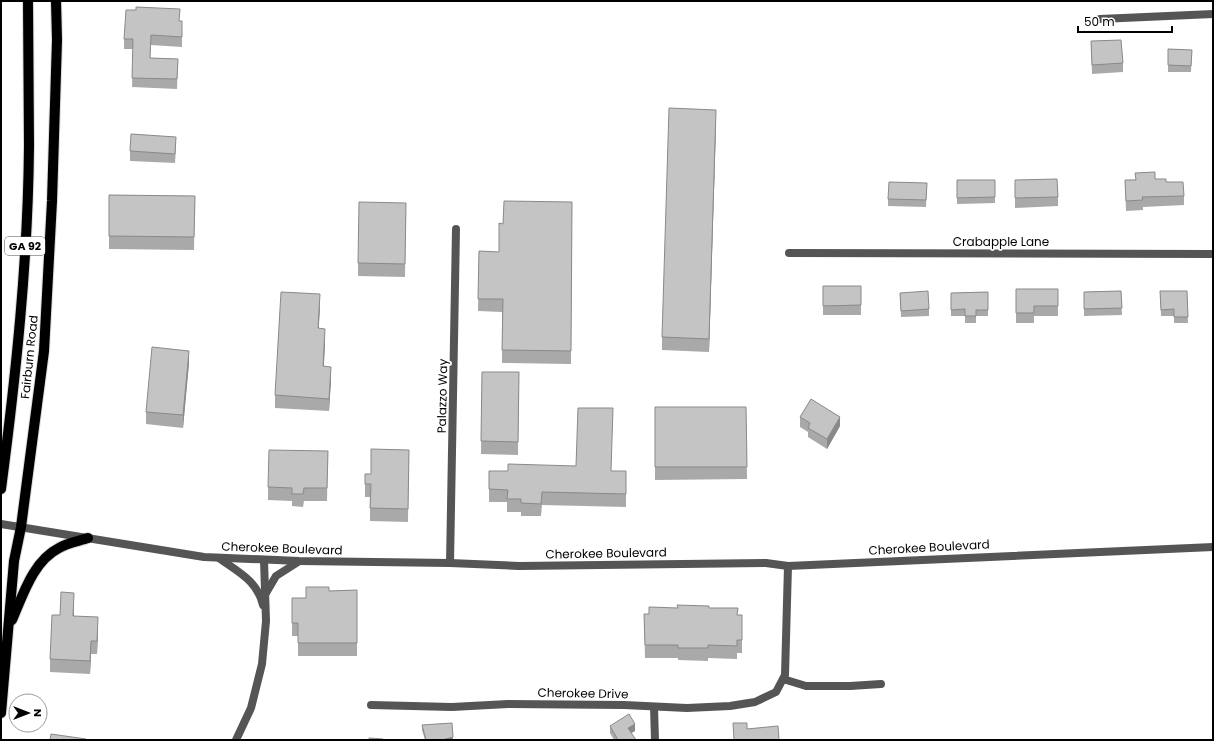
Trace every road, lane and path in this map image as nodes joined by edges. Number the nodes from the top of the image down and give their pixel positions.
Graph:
1 (28, 1) edge
2 (56, 1) edge
3 (1213, 14) edge
4 (1100, 19) dead end
5 (456, 229) dead end
6 (790, 253) dead end
7 (1213, 254) edge
8 (1, 489) edge
9 (1, 524) edge
10 (21, 527) junction
11 (88, 538) junction
12 (1213, 547) edge
13 (218, 558) junction
14 (264, 560) junction
15 (299, 561) junction
16 (450, 563) junction
17 (788, 566) junction
18 (265, 594) junction
19 (266, 620) junction
20 (9, 627) junction
21 (783, 679) junction
22 (880, 684) dead end
23 (371, 705) dead end
24 (654, 707) junction
25 (1, 713) edge
26 (236, 740) edge
27 (656, 740) edge

1 - 8 main road, Fairburn Road / GA 92
2 - 10 main road, Fairburn Road / GA 92
3 - 4 street
5 - 16 street, Palazzo Way
6 - 7 street, Crabapple Lane
9 - 10 street, Cherokee Boulevard
10 - 11 street, Cherokee Boulevard
10 - 20 main road, Fairburn Road / GA 92
11 - 13 street, Cherokee Boulevard
11 - 20 main road
12 - 17 street, Cherokee Boulevard
13 - 14 street, Cherokee Boulevard
13 - 19 street
14 - 15 street, Cherokee Boulevard
14 - 18 street
15 - 16 street, Cherokee Boulevard
15 - 18 street
16 - 17 street, Cherokee Boulevard
17 - 21 street
18 - 19 street
19 - 26 street
20 - 25 main road, Fairburn Road / GA 92
21 - 22 street
21 - 24 street, Cherokee Drive
23 - 24 street, Cherokee Drive
24 - 27 street

